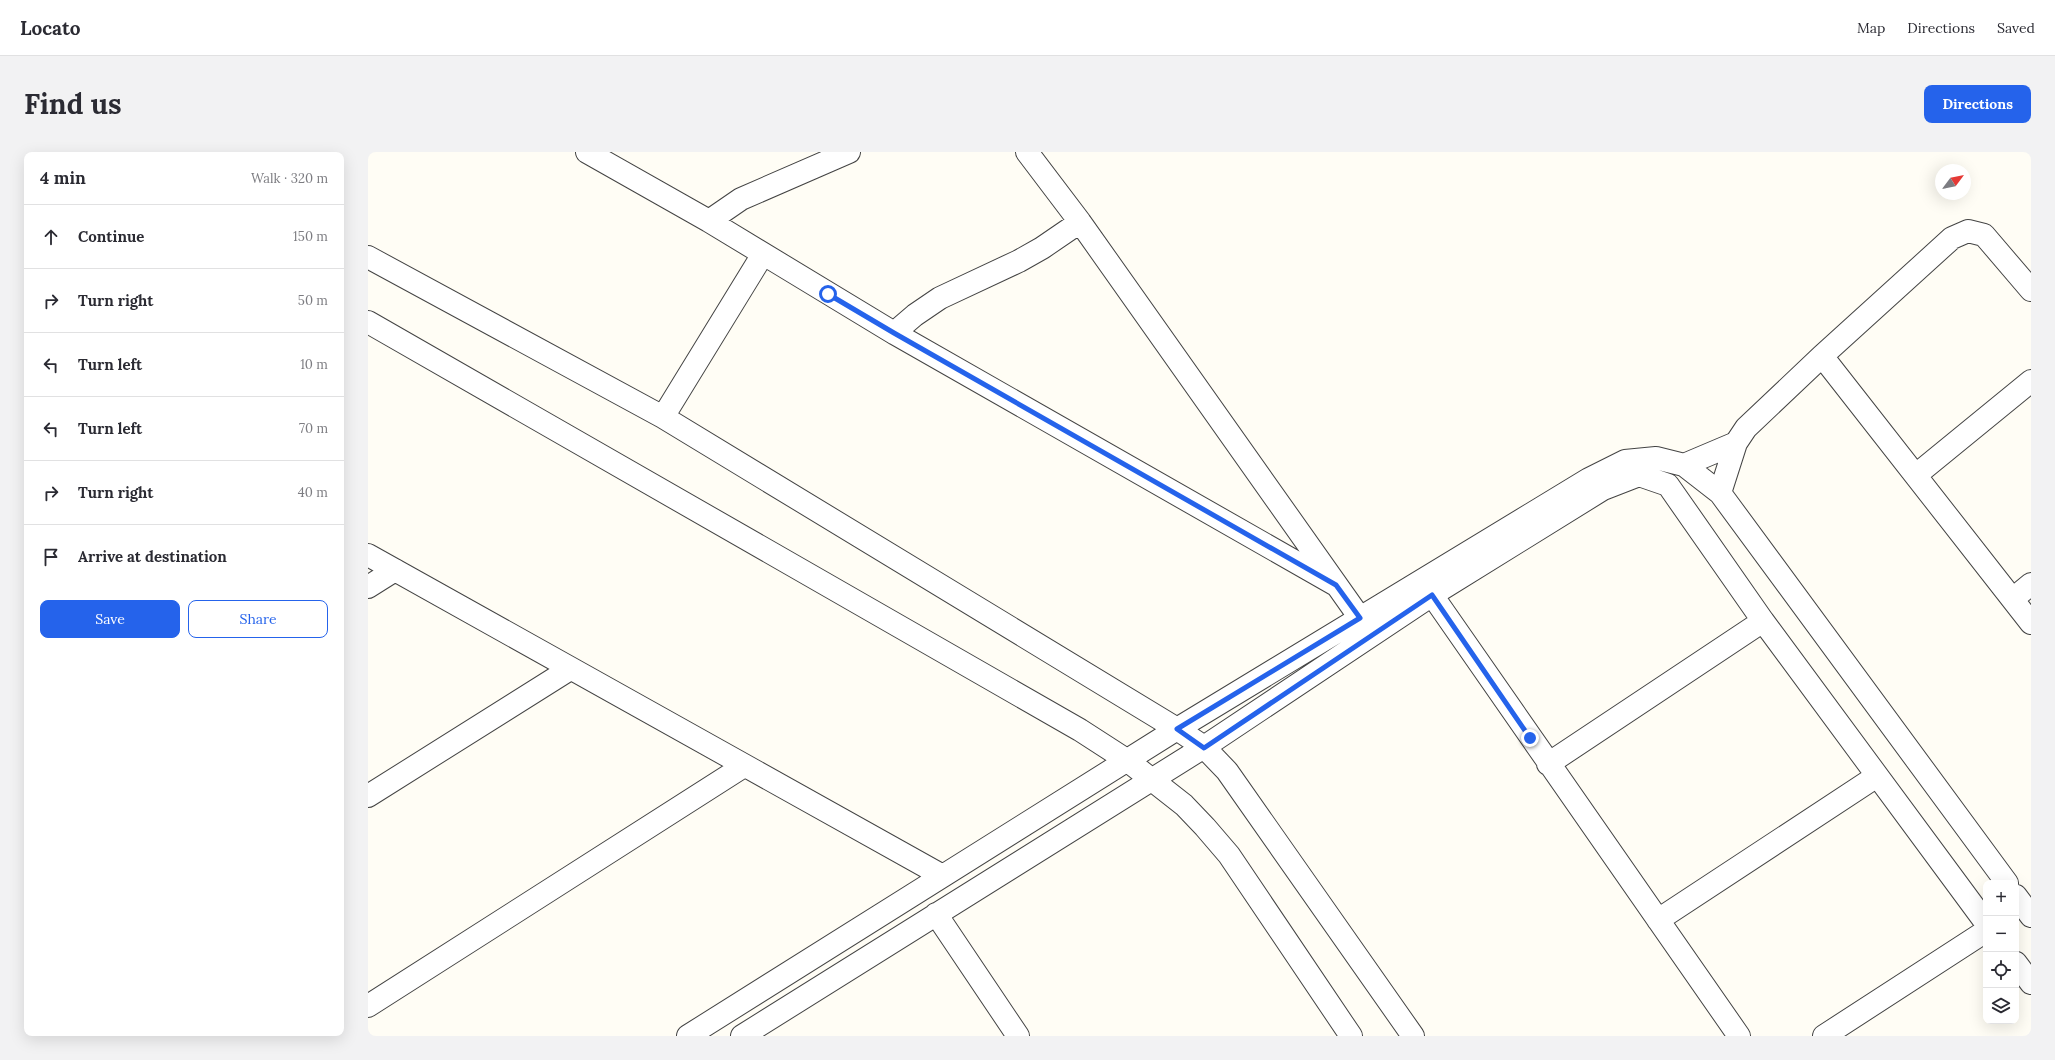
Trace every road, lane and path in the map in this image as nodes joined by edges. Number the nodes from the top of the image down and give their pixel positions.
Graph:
1 (588, 152) edge
2 (849, 152) edge
3 (1027, 152) edge
4 (709, 222) junction
5 (1080, 222) junction
6 (763, 254) junction
7 (368, 256) edge
8 (2031, 290) edge
9 (368, 322) edge
10 (894, 333) junction
11 (1822, 356) junction
12 (2031, 381) edge
13 (663, 417) junction
14 (1736, 443) junction
15 (1684, 465) junction
16 (1916, 474) junction
17 (1720, 493) junction
18 (368, 555) edge
19 (395, 570) junction
20 (2031, 584) edge
21 (1336, 585) junction
22 (368, 587) edge
23 (1432, 595) junction
24 (2014, 598) junction
25 (1360, 618) junction
26 (1763, 621) junction
27 (2031, 623) edge
28 (570, 668) junction
29 (1177, 729) junction
30 (1204, 748) junction
31 (1128, 761) junction
32 (1548, 764) junction
33 (744, 766) junction
34 (1877, 776) junction
35 (1152, 780) junction
36 (368, 796) edge
37 (942, 875) junction
38 (2005, 880) edge
39 (2019, 900) edge
40 (936, 914) junction
41 (2031, 916) edge
42 (1983, 919) edge
43 (1658, 920) junction
44 (1983, 933) edge
45 (2019, 967) edge
46 (2031, 983) edge
47 (368, 1006) edge
48 (688, 1036) edge
49 (742, 1036) edge
50 (1018, 1036) edge
51 (1351, 1036) edge
52 (1412, 1036) edge
53 (1739, 1036) edge
54 (1824, 1036) edge

1 - 4 street
2 - 4 street
3 - 5 street
4 - 6 street
5 - 10 street
5 - 21 street
6 - 10 street
6 - 13 street
7 - 13 street
8 - 11 street
9 - 31 street
10 - 21 street
11 - 14 street
11 - 16 street
12 - 16 street
13 - 29 street
14 - 15 street
14 - 17 street
15 - 17 street
15 - 25 street
16 - 24 street
17 - 38 street
18 - 19 street
19 - 22 street
19 - 28 street
20 - 24 street
21 - 25 street
23 - 26 street
23 - 30 street
23 - 32 street
24 - 27 street
25 - 29 street
26 - 32 street
26 - 34 street
28 - 33 street
28 - 36 street
29 - 30 street
29 - 31 street
30 - 35 street
30 - 52 street
31 - 35 street
31 - 37 street
32 - 43 street
33 - 37 street
33 - 47 street
34 - 42 street
34 - 43 street
35 - 40 street
35 - 51 street
37 - 48 street
39 - 41 street
40 - 49 street
40 - 50 street
43 - 53 street
44 - 54 street
45 - 46 street

